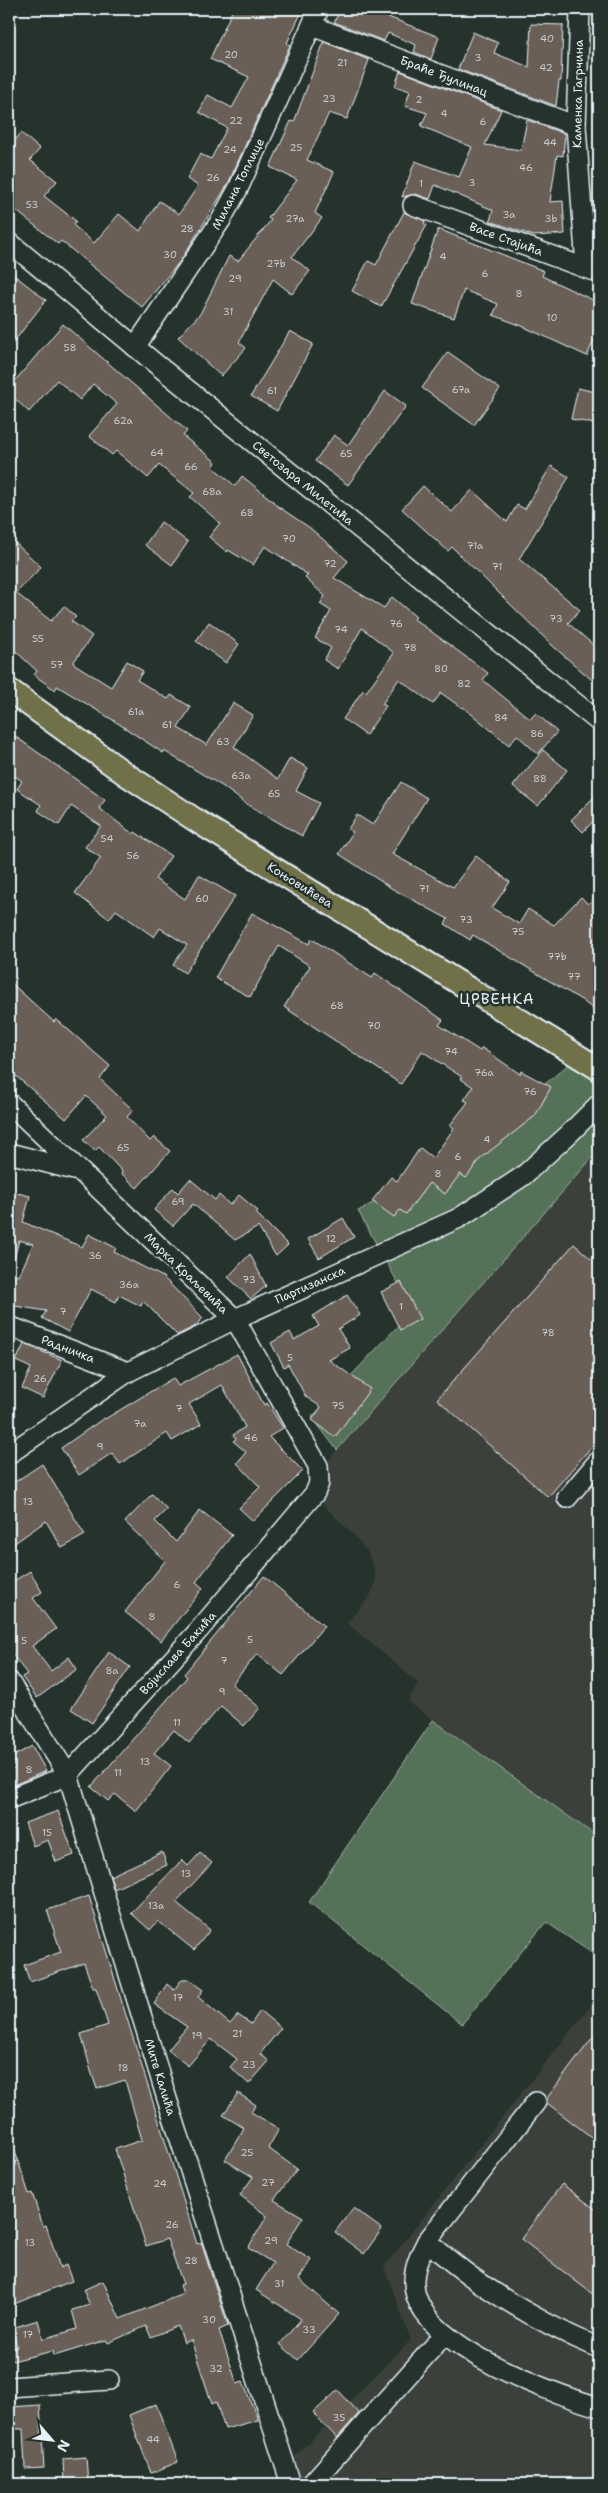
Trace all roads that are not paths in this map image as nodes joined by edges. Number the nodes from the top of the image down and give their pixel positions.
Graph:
1 (319, 9) edge
2 (580, 9) edge
3 (312, 26) junction
4 (576, 126) junction
5 (413, 205) dead end
6 (9, 242) edge
7 (593, 270) edge
8 (135, 347) junction
9 (9, 690) edge
10 (599, 722) edge
11 (599, 1069) edge
12 (9, 1103) edge
13 (599, 1104) edge
14 (9, 1153) edge
15 (78, 1171) junction
16 (235, 1319) junction
17 (9, 1326) edge
18 (128, 1372) junction
19 (9, 1454) edge
20 (599, 1460) edge
21 (319, 1476) joint
22 (567, 1498) dead end
23 (9, 1681) edge
24 (68, 1775) junction
25 (9, 1800) edge
26 (536, 2102) dead end
27 (427, 2241) junction
28 (444, 2335) junction
29 (599, 2348) edge
30 (109, 2380) dead end
31 (10, 2385) edge
32 (599, 2407) edge
33 (291, 2484) edge
34 (311, 2484) edge

1 - 3 street, Милана Топлице
2 - 4 street, Каменка Гагрчина
3 - 4 street, Браће Ђулинац
3 - 8 street, Милана Топлице
4 - 7 street, Каменка Гагрчина
5 - 7 street, Васе Стајића
6 - 8 street, Светозара Милетића
8 - 10 street, Светозара Милетића
9 - 11 main road, Коњовићева
12 - 15 street, Марка Краљевића
13 - 16 street, Партизанска
14 - 15 street
15 - 16 street, Марка Краљевића
16 - 18 street, Партизанска
16 - 21 street, Марка Краљевића
17 - 18 street, Радничка
18 - 19 street, Партизанска
20 - 22 street
21 - 24 street, Војислава Бакића
23 - 24 street, Мите Калића
24 - 25 street, Војислава Бакића
24 - 33 street, Мите Калића
26 - 27 street
27 - 28 street
27 - 29 street
28 - 32 street
28 - 34 street
30 - 31 street

